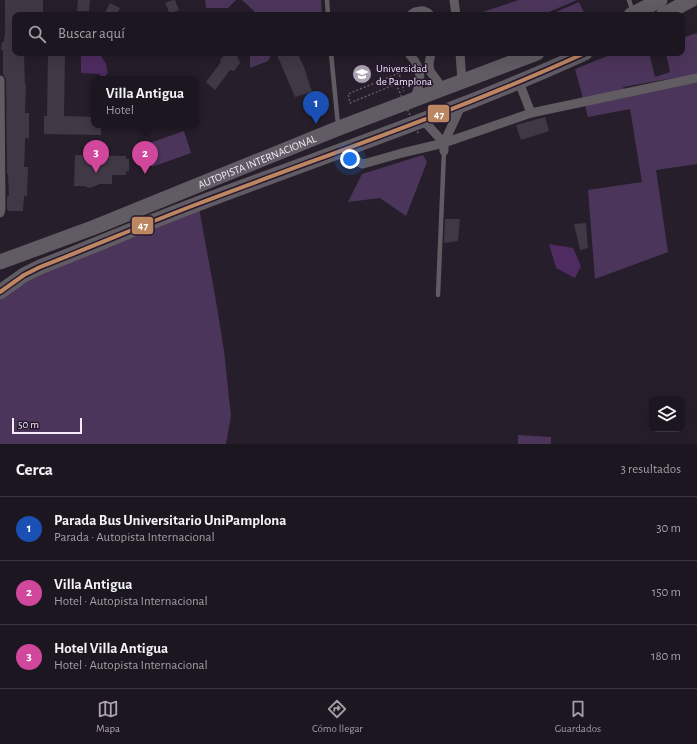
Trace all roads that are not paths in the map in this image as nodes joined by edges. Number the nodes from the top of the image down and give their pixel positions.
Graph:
1 (327, 0) edge
2 (454, 0) edge
3 (660, 0) edge
4 (691, 0) edge
5 (631, 10) edge
6 (328, 12) edge
7 (415, 12) edge
8 (427, 12) edge
9 (456, 12) edge
10 (669, 12) edge
11 (330, 56) edge
12 (411, 56) edge
13 (460, 56) edge
14 (529, 56) edge
15 (578, 56) edge
16 (430, 57) edge
17 (417, 64) junction
18 (697, 78) edge
19 (0, 80) edge
20 (462, 81) junction
21 (519, 82) junction
22 (443, 88) junction
23 (410, 101) junction
24 (461, 106) junction
25 (532, 113) junction
26 (423, 120) junction
27 (339, 128) junction
28 (350, 147) junction
29 (444, 147) junction
30 (0, 213) edge
31 (0, 262) edge
32 (0, 292) edge
33 (438, 295) dead end

1 - 6 lane
2 - 9 street
3 - 5 highway
4 - 10 highway
7 - 8 street
11 - 27 lane
12 - 17 street
13 - 20 street
14 - 20 highway, AUTOPISTA INTERNACIONAL
15 - 21 highway, AUTOPISTA INTERNACIONAL
16 - 17 street
16 - 22 street
17 - 23 street
18 - 25 street
19 - 30 street
20 - 22 highway, AUTOPISTA INTERNACIONAL
21 - 24 highway, AUTOPISTA INTERNACIONAL
21 - 25 street
22 - 23 highway, AUTOPISTA INTERNACIONAL
23 - 27 highway, AUTOPISTA INTERNACIONAL
24 - 26 highway, AUTOPISTA INTERNACIONAL
24 - 29 street
25 - 29 street
26 - 28 highway, AUTOPISTA INTERNACIONAL
26 - 29 street
27 - 31 highway, AUTOPISTA INTERNACIONAL
28 - 29 street
28 - 32 highway, AUTOPISTA INTERNACIONAL
29 - 33 lane

